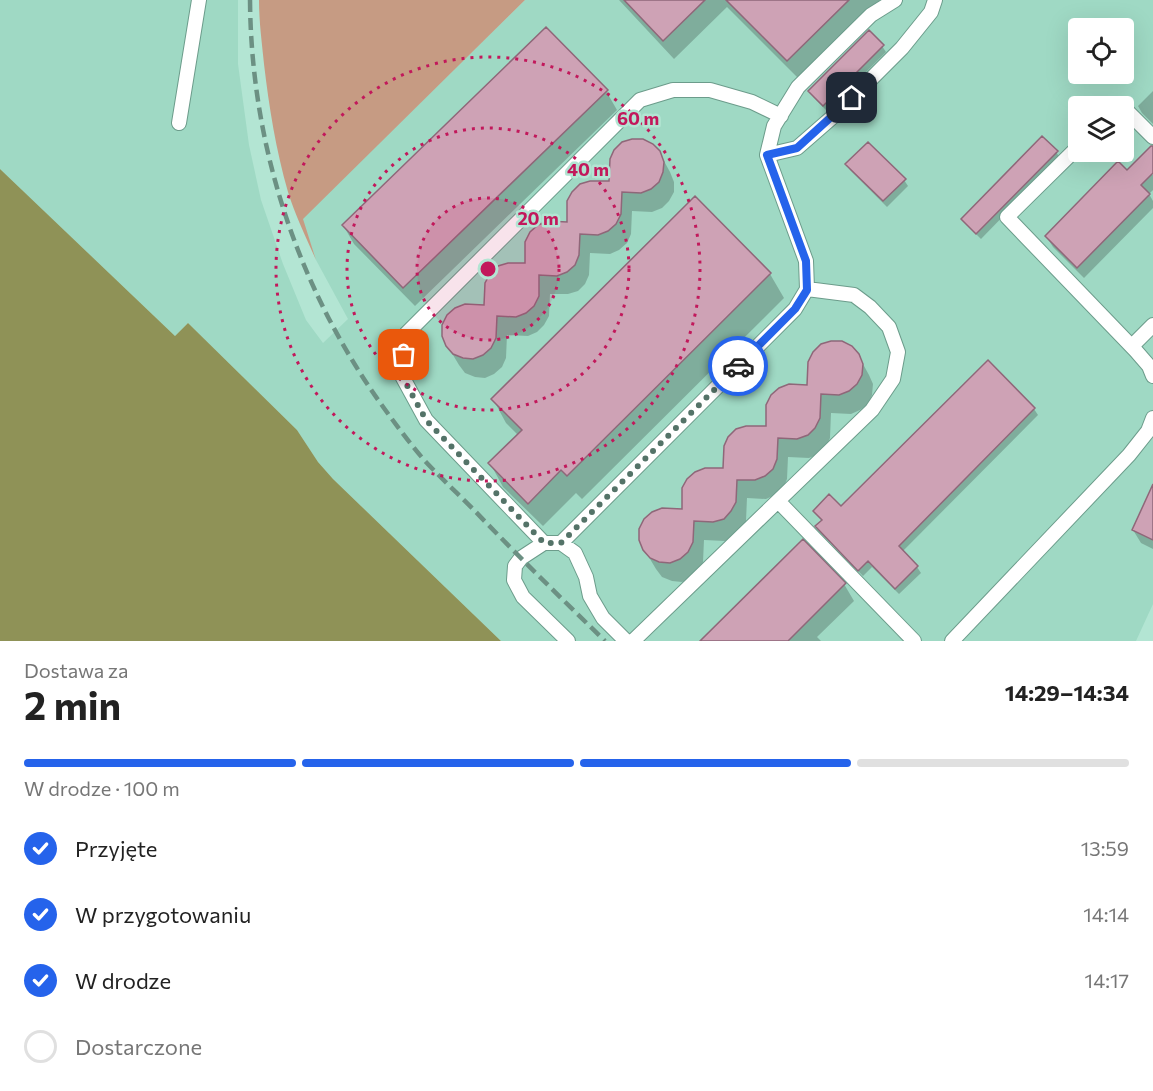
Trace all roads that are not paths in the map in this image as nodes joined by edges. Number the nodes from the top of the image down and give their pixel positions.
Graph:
1 (199, 0) edge
2 (895, 0) edge
3 (935, 0) edge
4 (781, 116) junction
5 (1134, 119) edge
6 (179, 123) dead end
7 (1153, 137) edge
8 (767, 155) junction
9 (1068, 157) edge
10 (807, 290) junction
11 (1153, 325) edge
12 (1132, 346) junction
13 (1153, 376) edge
14 (1153, 418) edge
15 (778, 501) junction
16 (544, 543) junction
17 (561, 543) junction
18 (568, 641) edge
19 (626, 641) edge
20 (633, 641) edge
21 (914, 641) edge
22 (952, 641) edge

1 - 6 lane
2 - 4 lane
3 - 8 lane
4 - 8 lane
4 - 16 lane
5 - 7 lane
8 - 10 lane
9 - 12 lane
10 - 15 lane
10 - 17 lane
11 - 12 lane
12 - 13 lane
14 - 22 lane
15 - 20 lane
15 - 21 lane
16 - 17 lane
16 - 18 lane
17 - 19 lane

